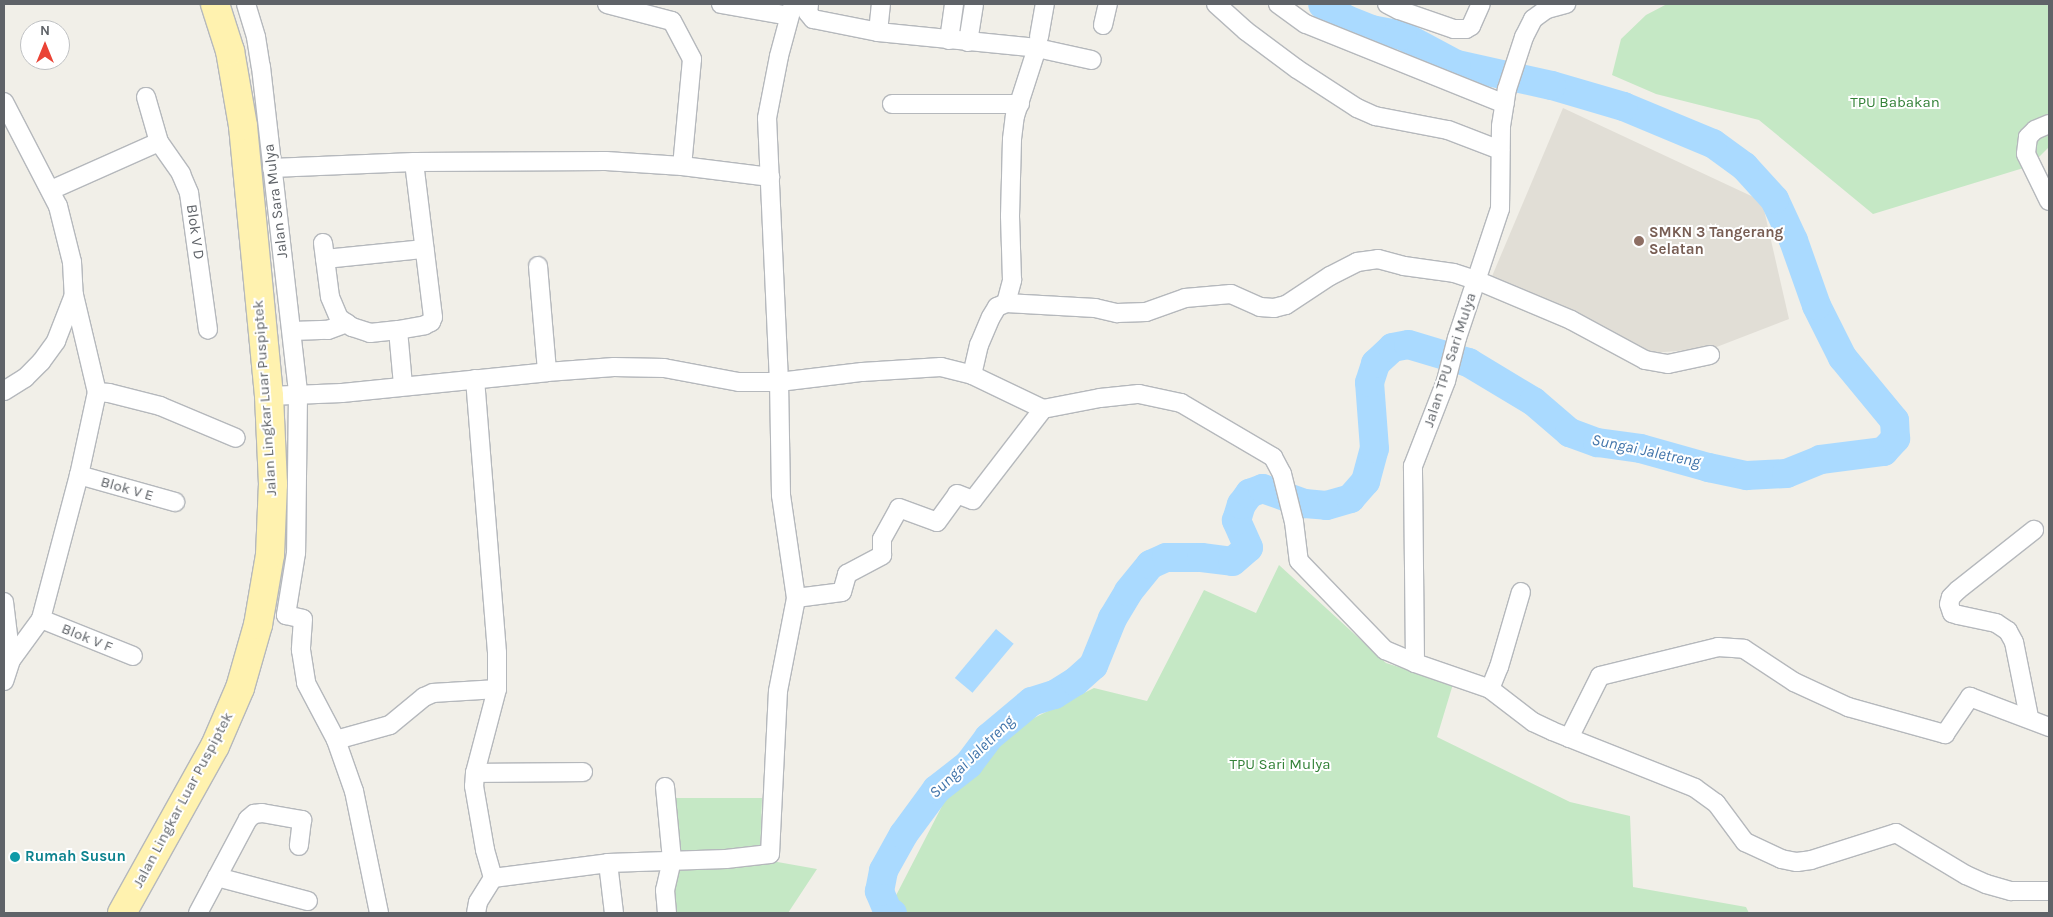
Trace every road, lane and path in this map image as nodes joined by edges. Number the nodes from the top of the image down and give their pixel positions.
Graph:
1 (215, 4) edge
2 (606, 4) edge
3 (721, 4) edge
4 (809, 4) edge
5 (881, 4) edge
6 (954, 4) edge
7 (974, 4) edge
8 (1045, 4) edge
9 (1108, 4) edge
10 (1216, 4) edge
11 (1278, 4) edge
12 (1482, 4) edge
13 (1566, 4) edge
14 (1396, 6) edge
15 (248, 7) edge
16 (791, 10) edge
17 (1104, 25) dead end
18 (878, 32) junction
19 (949, 40) junction
20 (968, 42) junction
21 (1038, 42) junction
22 (1092, 60) dead end
23 (1506, 96) junction
24 (146, 97) dead end
25 (4, 102) edge
26 (892, 104) dead end
27 (1020, 104) junction
28 (2049, 124) edge
29 (159, 142) junction
30 (1500, 150) junction
31 (414, 162) junction
32 (682, 166) junction
33 (272, 168) junction
34 (770, 177) junction
35 (51, 190) junction
36 (2049, 201) edge
37 (424, 249) junction
38 (538, 266) dead end
39 (1476, 280) junction
40 (74, 295) junction
41 (1006, 303) junction
42 (347, 323) junction
43 (208, 330) dead end
44 (398, 330) junction
45 (292, 331) junction
46 (1710, 355) dead end
47 (547, 372) junction
48 (972, 376) junction
49 (475, 379) junction
50 (779, 382) junction
51 (403, 386) junction
52 (4, 390) edge
53 (97, 392) junction
54 (298, 394) junction
55 (269, 396) junction
56 (1043, 409) junction
57 (236, 438) dead end
58 (79, 475) junction
59 (174, 502) dead end
60 (2034, 530) dead end
61 (1521, 592) dead end
62 (796, 598) junction
63 (4, 602) edge
64 (41, 619) junction
65 (133, 656) dead end
66 (11, 660) junction
67 (1415, 663) junction
68 (4, 681) edge
69 (497, 688) junction
70 (1490, 689) junction
71 (2030, 718) junction
72 (2049, 727) edge
73 (1569, 738) junction
74 (336, 740) junction
75 (583, 772) dead end
76 (475, 773) junction
77 (665, 787) dead end
78 (299, 846) dead end
79 (672, 860) junction
80 (608, 863) junction
81 (217, 877) junction
82 (493, 878) junction
83 (2049, 891) edge
84 (308, 900) dead end
85 (122, 913) edge
86 (198, 913) edge
87 (379, 913) edge
88 (476, 913) edge
89 (614, 913) edge
90 (667, 913) edge

1 - 55 main road, Jalan Lingkar Luar Puspiptek
2 - 32 street
3 - 16 street
4 - 18 street
5 - 18 street
6 - 19 street
7 - 20 street
8 - 21 street
9 - 17 street
10 - 30 street
11 - 23 street
12 - 14 street
13 - 23 street, Jalan TPU Sari Mulya
15 - 33 street, Jalan Sara Mulya
16 - 34 street
18 - 19 street
19 - 20 street
20 - 21 street
21 - 22 street
21 - 27 street
23 - 30 street, Jalan TPU Sari Mulya
24 - 29 street, Blok V D
25 - 35 street
26 - 27 street
27 - 41 street
28 - 36 street
29 - 35 street
29 - 43 street, Blok V D
30 - 39 street, Jalan TPU Sari Mulya
31 - 32 street
31 - 33 street
31 - 37 street
32 - 34 street
33 - 45 street, Jalan Sara Mulya
34 - 50 street
35 - 40 street
37 - 42 street
37 - 44 street
38 - 47 street
39 - 41 street
39 - 46 street
39 - 67 street, Jalan TPU Sari Mulya
40 - 52 street
40 - 53 street
41 - 48 street
42 - 44 street
42 - 45 street
44 - 51 street
45 - 54 street, Jalan Sara Mulya
47 - 49 street
47 - 50 street
48 - 50 street
48 - 56 street
49 - 51 street
49 - 69 street
50 - 62 street
51 - 54 street
53 - 57 street
53 - 58 street
54 - 55 street
54 - 74 street, Jalan Sara Mulya
55 - 85 main road, Jalan Lingkar Luar Puspiptek
56 - 62 street
56 - 67 street
58 - 59 street, Blok V E
58 - 64 street
60 - 71 street
61 - 70 street
62 - 79 street
63 - 66 street
64 - 65 street, Blok V F
64 - 66 street
66 - 68 street
67 - 70 street
69 - 74 street
69 - 76 street
70 - 73 street
71 - 72 street
71 - 73 street
73 - 83 street
74 - 87 street
75 - 76 street
76 - 82 street
77 - 79 street
78 - 81 street
79 - 80 street
79 - 90 street
80 - 82 street
80 - 89 street
81 - 84 street
81 - 86 street
82 - 88 street

